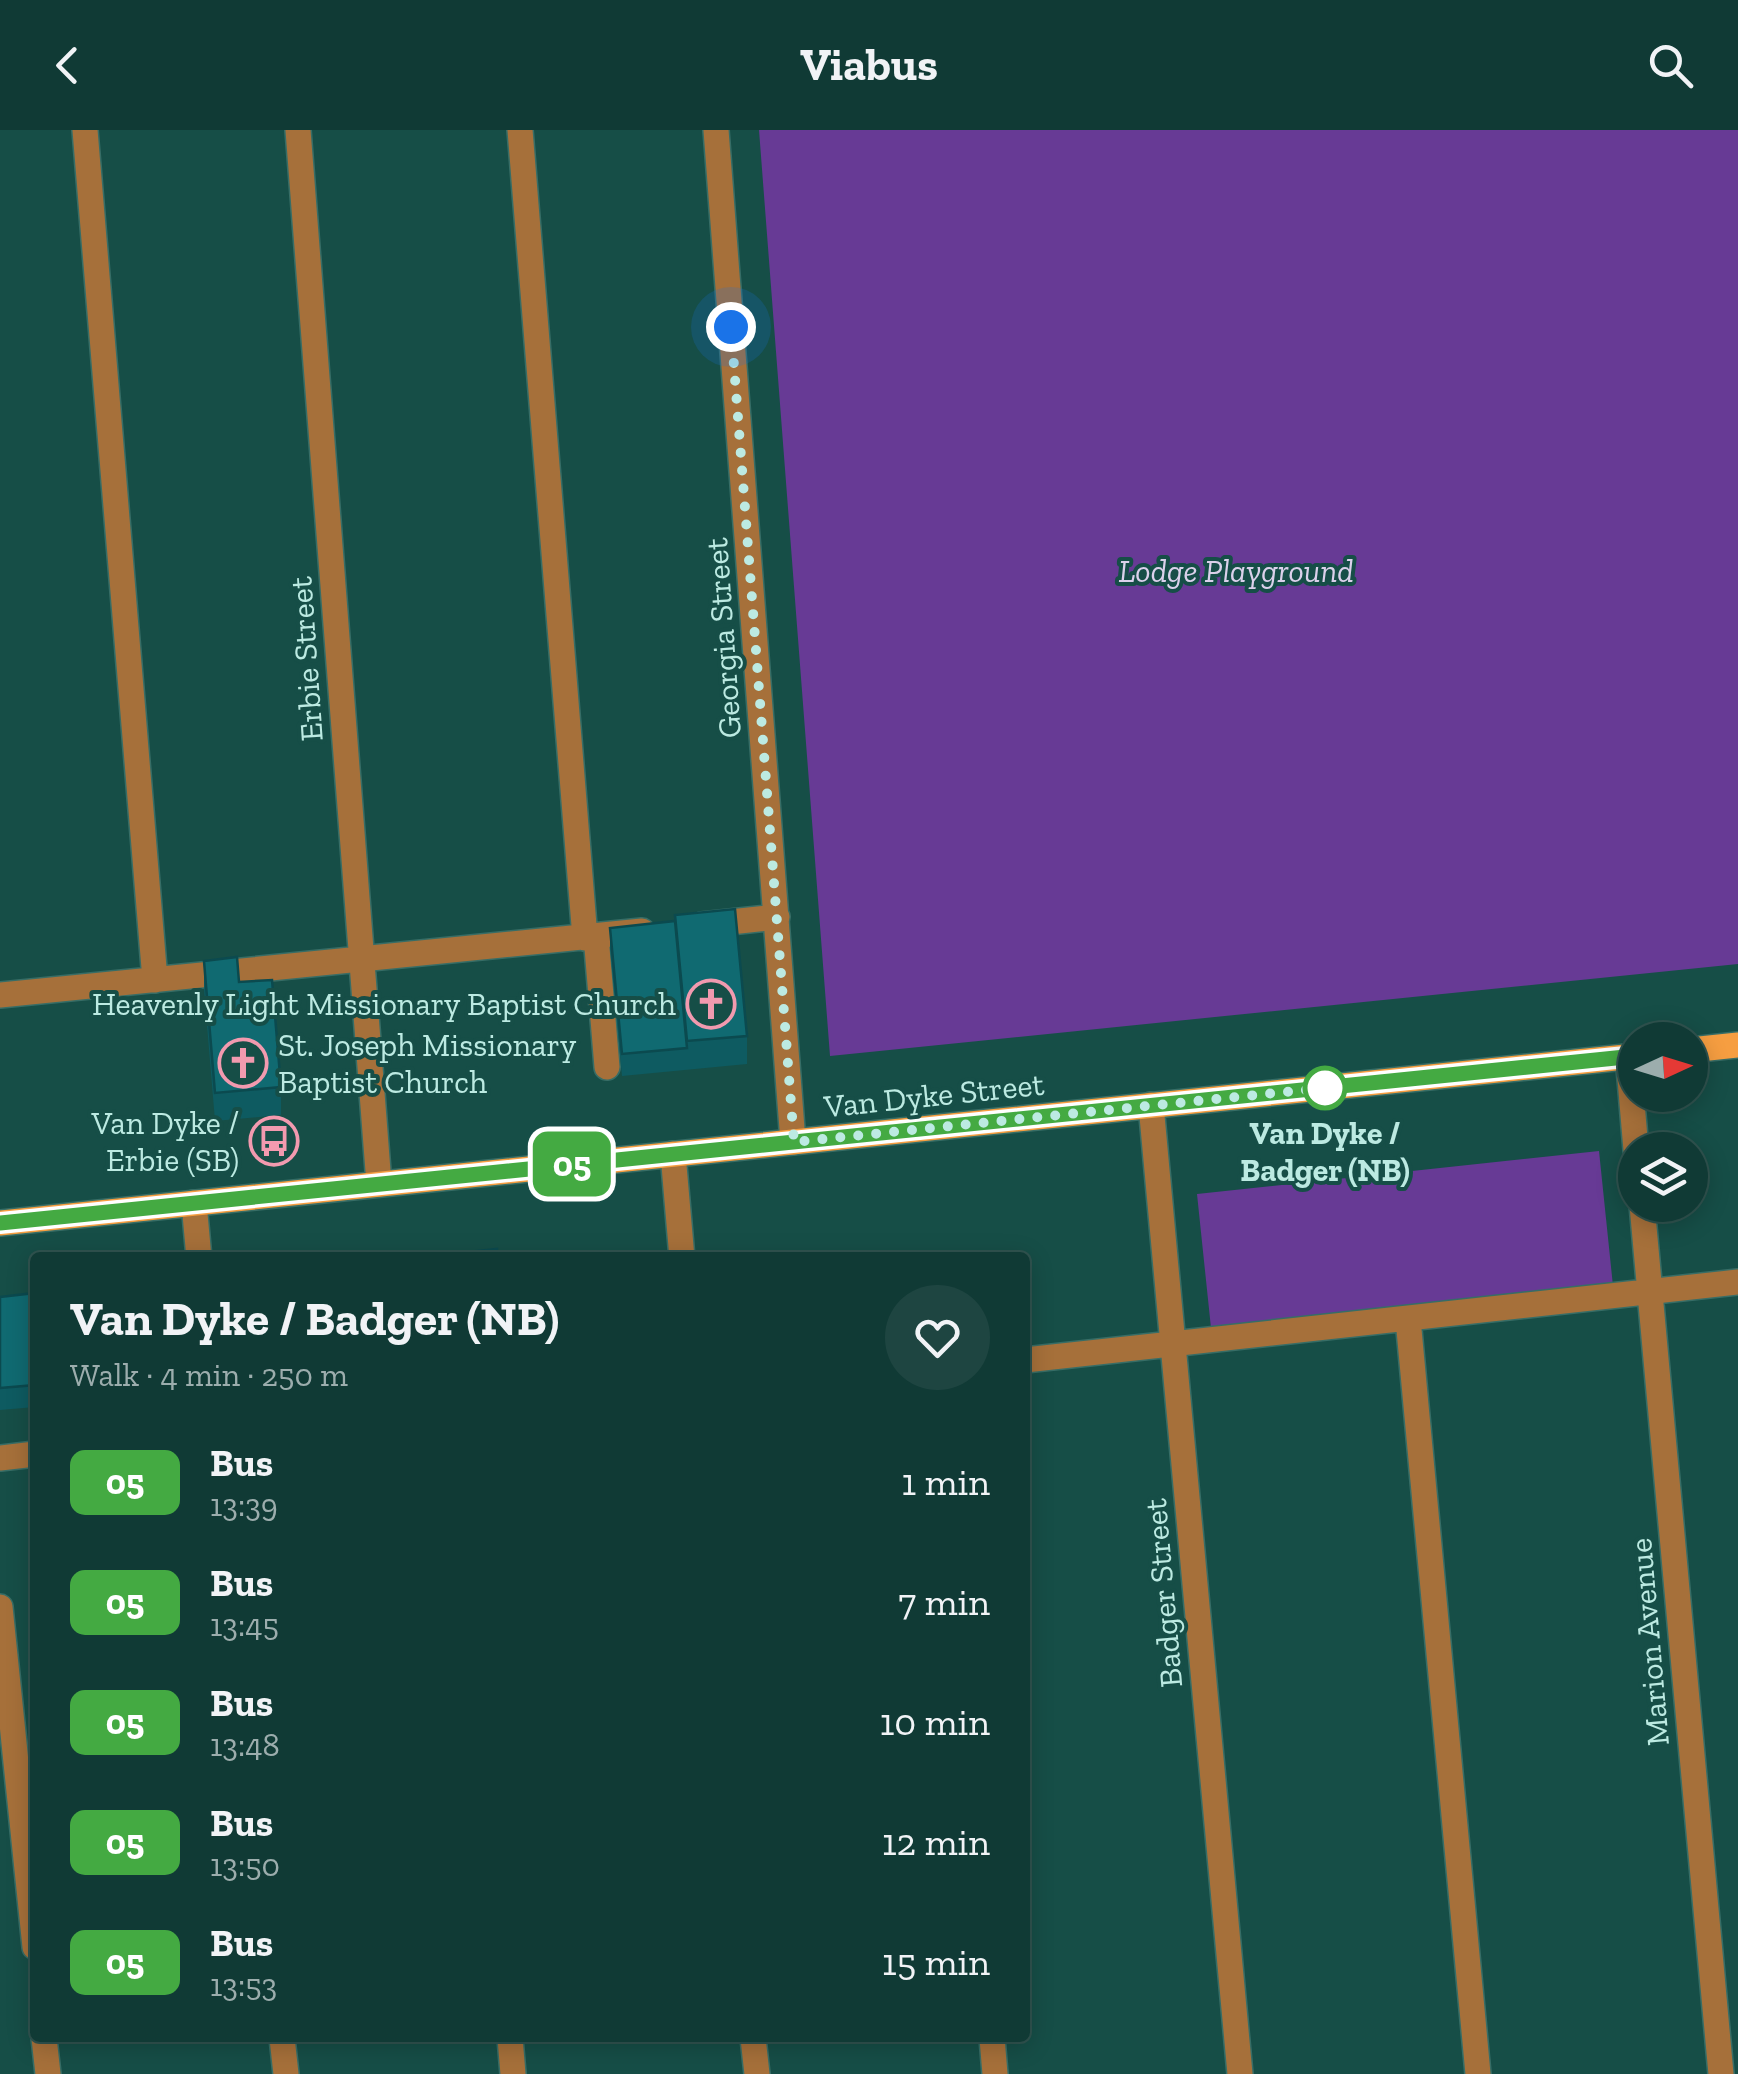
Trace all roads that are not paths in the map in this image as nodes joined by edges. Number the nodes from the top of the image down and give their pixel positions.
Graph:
1 (85, 130) edge
2 (298, 130) edge
3 (520, 130) edge
4 (716, 130) edge
5 (776, 917) junction
6 (590, 937) junction
7 (362, 961) junction
8 (156, 980) junction
9 (0, 995) edge
10 (1738, 1045) edge
11 (1708, 1048) edge
12 (1618, 1057) edge
13 (607, 1068) dead end
14 (1151, 1105) junction
15 (794, 1142) junction
16 (673, 1154) junction
17 (379, 1184) junction
18 (194, 1203) junction
19 (1644, 1222) edge
20 (0, 1223) edge
21 (199, 1252) edge
22 (681, 1252) edge
23 (1738, 1282) edge
24 (1650, 1292) junction
25 (1408, 1319) junction
26 (1173, 1346) junction
27 (1030, 1360) edge
28 (30, 1455) edge
29 (0, 1458) edge
30 (0, 1607) edge
31 (30, 1898) edge
32 (44, 2042) edge
33 (282, 2042) edge
34 (510, 2042) edge
35 (753, 2042) edge
36 (992, 2042) edge
37 (48, 2074) edge
38 (286, 2074) edge
39 (513, 2074) edge
40 (756, 2074) edge
41 (995, 2074) edge
42 (1240, 2074) edge
43 (1478, 2074) edge
44 (1721, 2074) edge

1 - 8 street
2 - 7 street, Erbie Street
3 - 6 street
4 - 5 street, Georgia Street
5 - 6 street
5 - 15 street, Georgia Street
6 - 7 street
6 - 13 street
7 - 8 street
7 - 17 street, Erbie Street
8 - 9 street
10 - 11 main road
12 - 14 main road, Van Dyke Street
14 - 15 main road, Van Dyke Street
14 - 26 street, Badger Street
15 - 16 main road, Van Dyke Street
16 - 17 main road, Van Dyke Street
16 - 22 street
17 - 18 main road, Van Dyke Street
18 - 20 main road, Van Dyke Street
18 - 21 street
19 - 24 street, Marion Avenue
23 - 24 street
24 - 25 street
24 - 44 street, Marion Avenue
25 - 26 street
25 - 43 street
26 - 27 street
26 - 42 street, Badger Street
28 - 29 street
30 - 31 street
32 - 37 street
33 - 38 street
34 - 39 street
35 - 40 street
36 - 41 street

